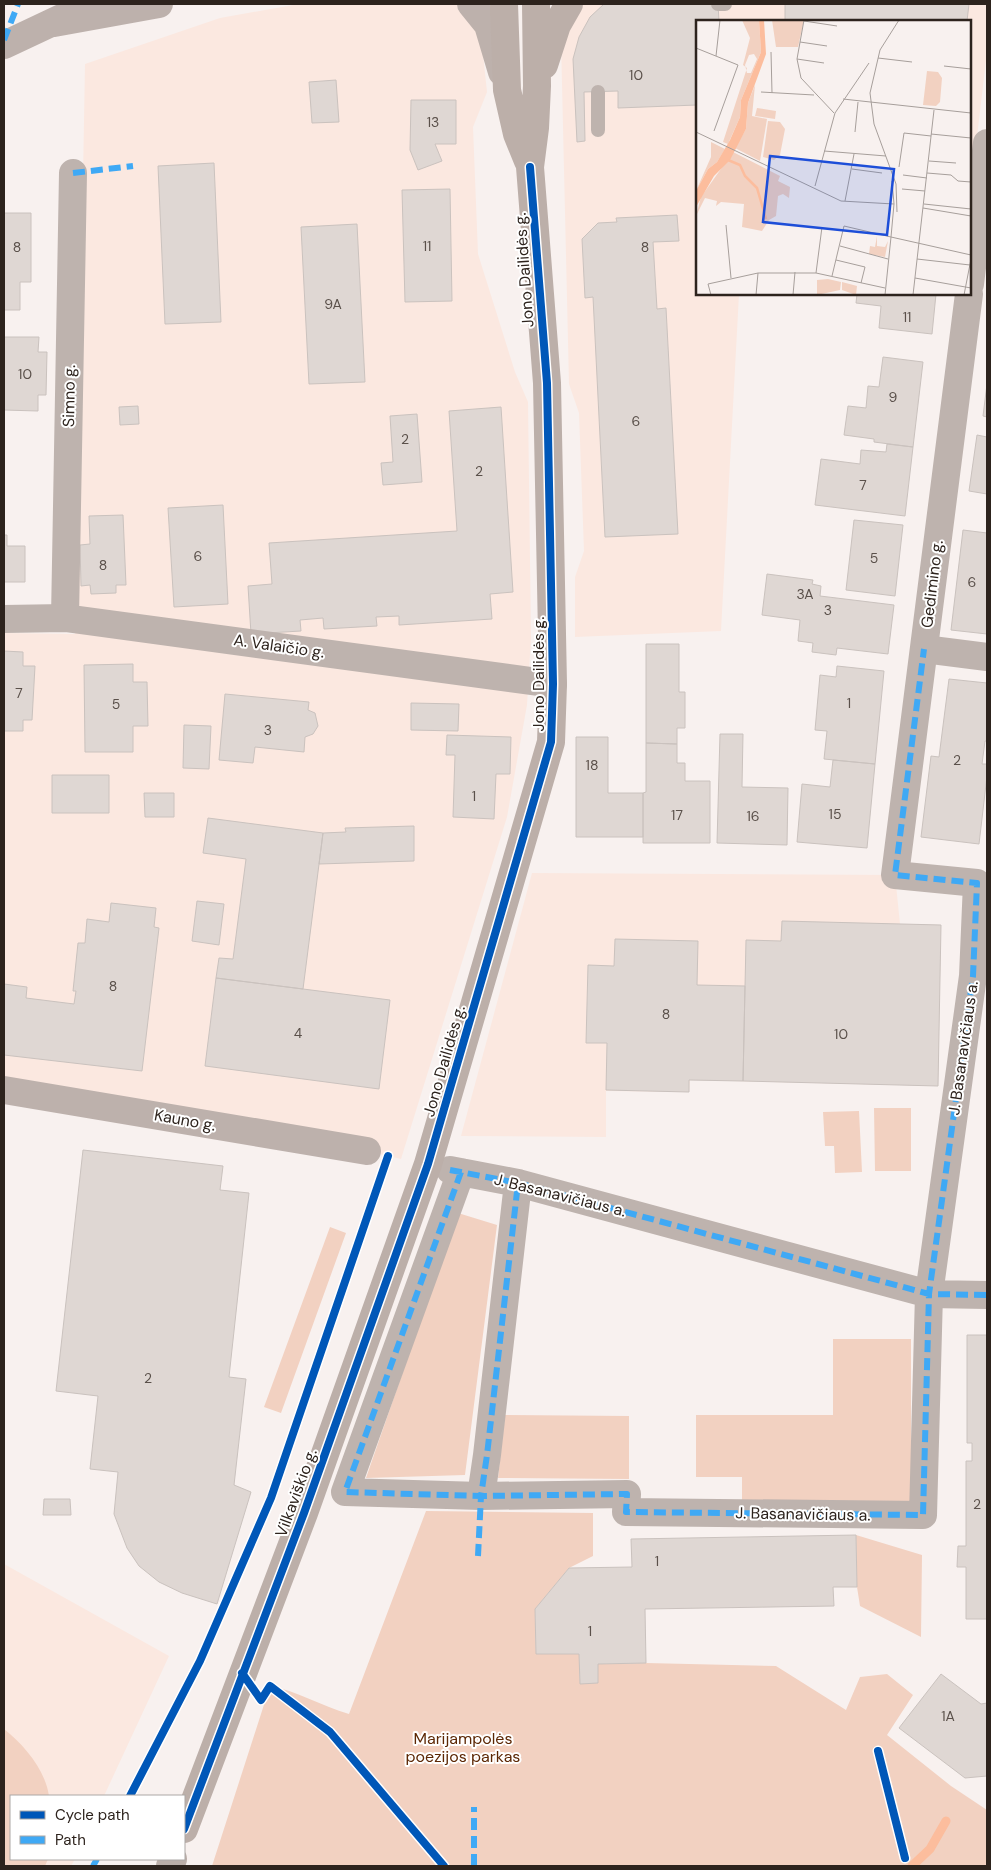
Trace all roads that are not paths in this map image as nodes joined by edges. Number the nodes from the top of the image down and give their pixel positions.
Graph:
1 (90, 4) edge
2 (159, 4) edge
3 (471, 4) edge
4 (504, 4) edge
5 (536, 4) edge
6 (569, 4) edge
7 (718, 4) edge
8 (725, 4) edge
9 (54, 23) junction
10 (4, 45) edge
11 (537, 86) junction
12 (507, 90) junction
13 (598, 92) dead end
14 (598, 130) dead end
15 (987, 143) edge
16 (530, 167) junction
17 (73, 173) dead end
18 (971, 276) edge
19 (968, 295) edge
20 (65, 618) junction
21 (4, 619) edge
22 (924, 649) junction
23 (987, 657) edge
24 (553, 684) junction
25 (895, 875) joint
26 (980, 976) edge
27 (4, 1090) edge
28 (367, 1151) dead end
29 (446, 1168) junction
30 (518, 1183) junction
31 (929, 1294) junction
32 (987, 1295) edge
33 (481, 1496) junction
34 (185, 1826) edge

1 - 9 street
2 - 9 street
3 - 12 street
4 - 12 highway
5 - 11 highway
6 - 11 highway
7 - 8 lane
9 - 10 street
11 - 16 highway
12 - 16 highway
13 - 14 lane
15 - 18 street
16 - 24 highway, Jono Dailidės g.
17 - 20 street, Simno g.
19 - 22 street, Gedimino g.
20 - 21 street, A. Valaičio g.
20 - 24 street, A. Valaičio g.
22 - 23 street
22 - 25 street, Gedimino g.
24 - 29 highway, Jono Dailidės g.
25 - 26 street, J. Basanavičiaus a.
26 - 31 street, J. Basanavičiaus a.
27 - 28 street, Kauno g.
29 - 30 street, J. Basanavičiaus a.
29 - 33 street
29 - 34 highway, Vilkaviškio g.
30 - 31 street, J. Basanavičiaus a.
30 - 33 street
31 - 32 street, J. Basanavičiaus a.
31 - 33 street, J. Basanavičiaus a.

